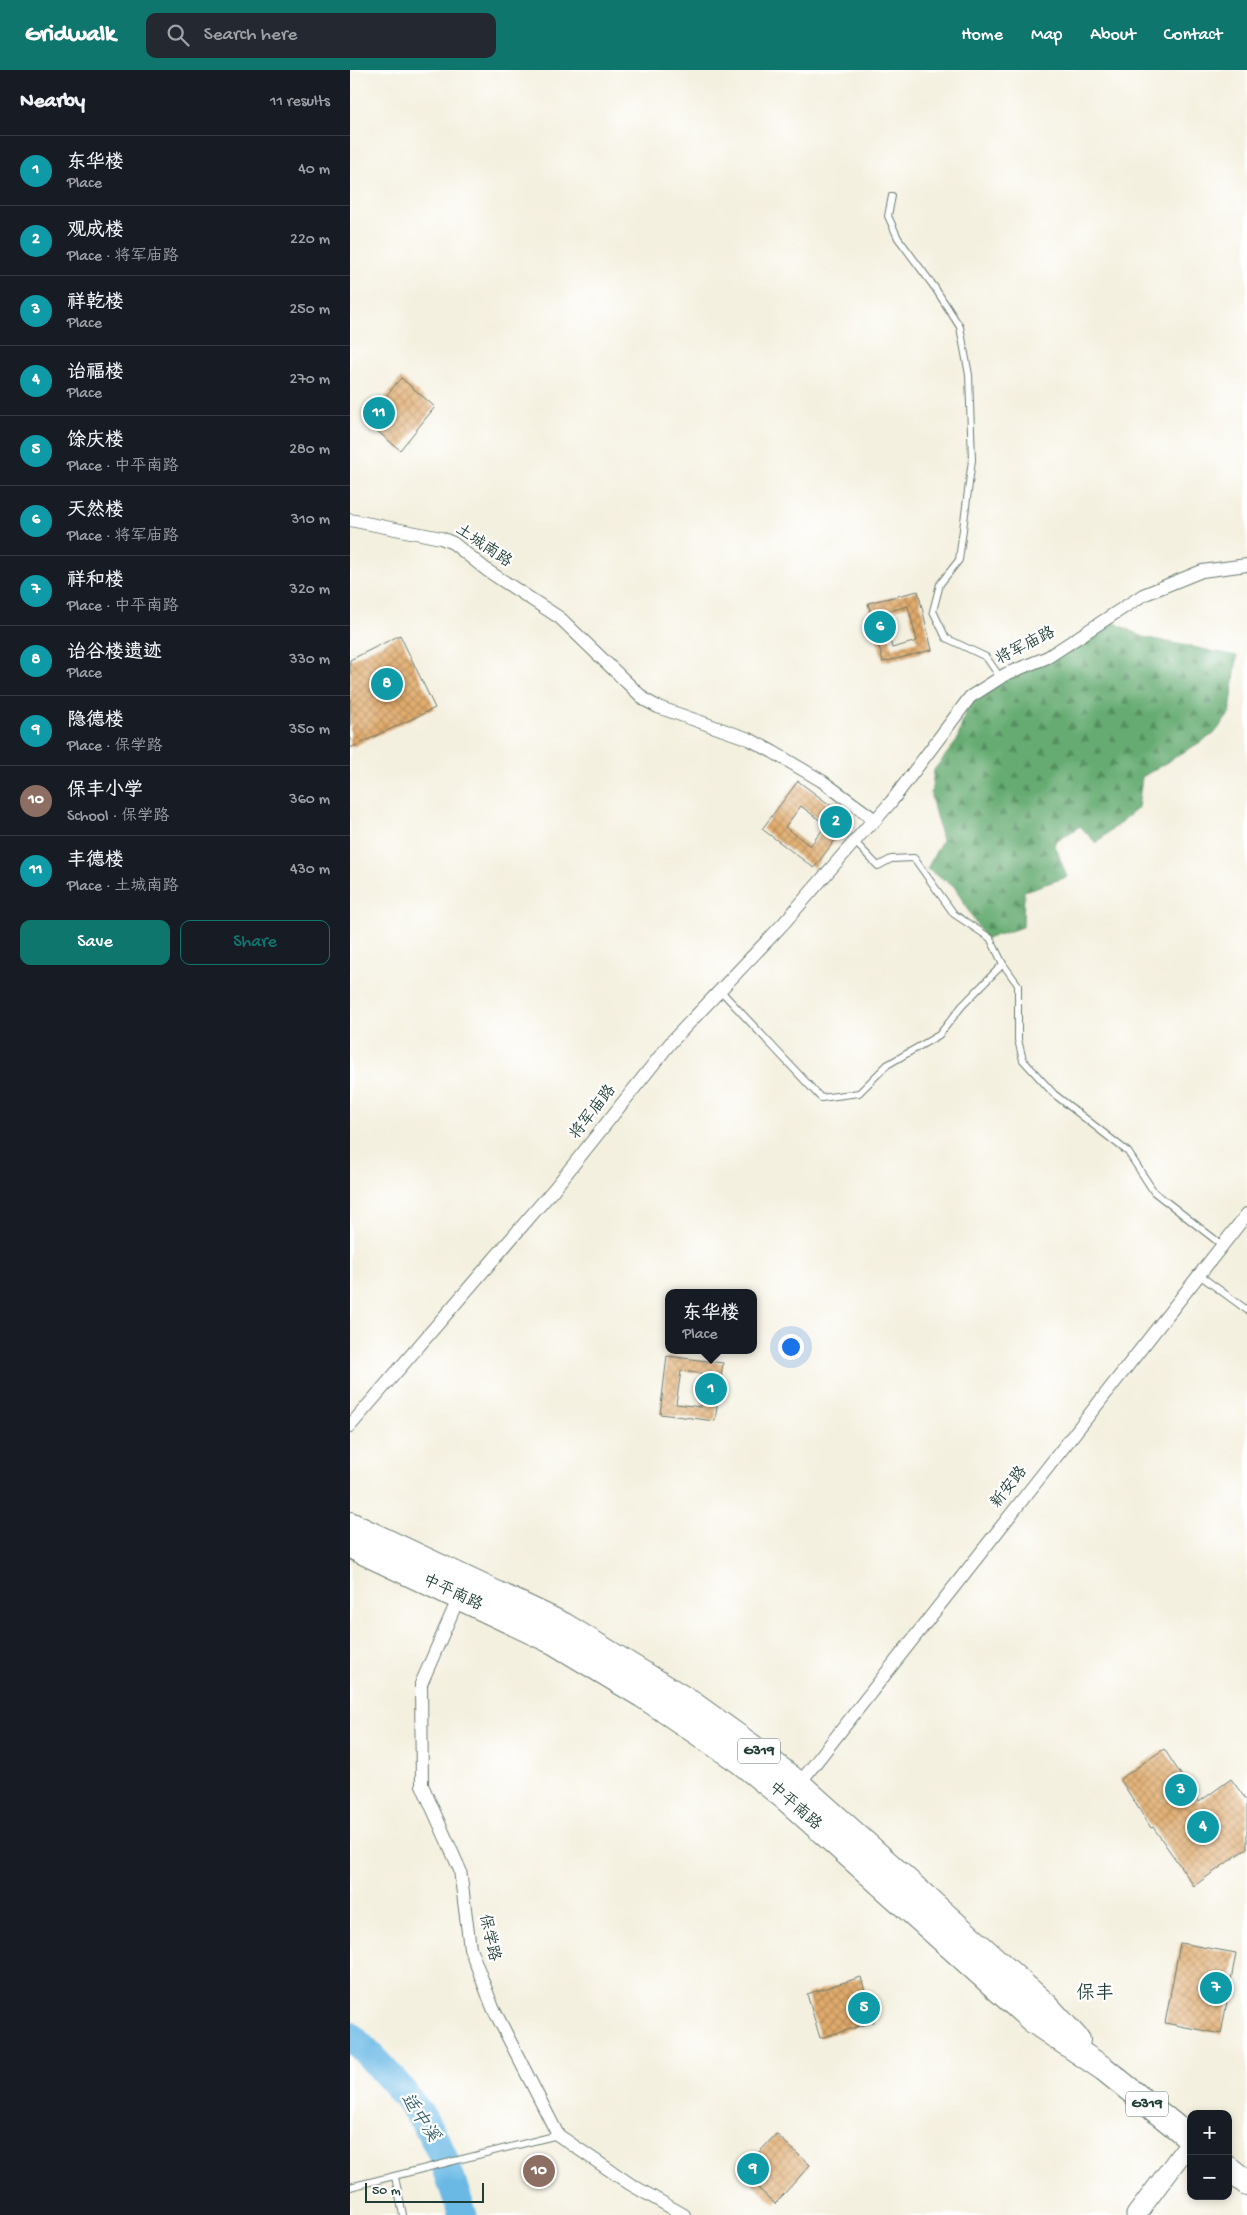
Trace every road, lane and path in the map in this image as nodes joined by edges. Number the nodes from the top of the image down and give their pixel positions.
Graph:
1 (892, 196) dead end
2 (350, 520) edge
3 (1247, 565) edge
4 (1000, 677) junction
5 (872, 822) junction
6 (856, 842) junction
7 (1003, 964) junction
8 (720, 990) junction
9 (1247, 1214) edge
10 (1222, 1245) junction
11 (1198, 1274) junction
12 (1247, 1310) edge
13 (350, 1426) edge
14 (350, 1524) edge
15 (350, 1546) edge
16 (459, 1598) junction
17 (799, 1784) junction
18 (1104, 2069) junction
19 (558, 2135) junction
20 (1187, 2137) edge
21 (1187, 2145) edge
22 (1232, 2171) edge
23 (395, 2177) junction
24 (1247, 2183) edge
25 (350, 2187) edge
26 (403, 2215) edge
27 (684, 2215) edge
28 (1136, 2215) edge

1 - 4 lane
2 - 5 street, 土城南路
3 - 4 street, 将军庙路
4 - 5 street, 将军庙路
5 - 6 street, 将军庙路
6 - 7 lane
6 - 8 street, 将军庙路
7 - 8 lane
7 - 10 lane
8 - 13 street, 将军庙路
9 - 10 street, 新安路
10 - 11 street, 新安路
11 - 12 lane
11 - 17 street, 新安路
14 - 17 highway, G319
15 - 16 highway, 中平南路 / G319
16 - 18 highway, 中平南路 / G319
16 - 19 street, 保学路
17 - 18 highway, G319
18 - 20 highway, 中平南路 / G319
19 - 23 lane
19 - 27 street, 保学路
21 - 28 street
22 - 24 highway
23 - 25 lane
23 - 26 lane

